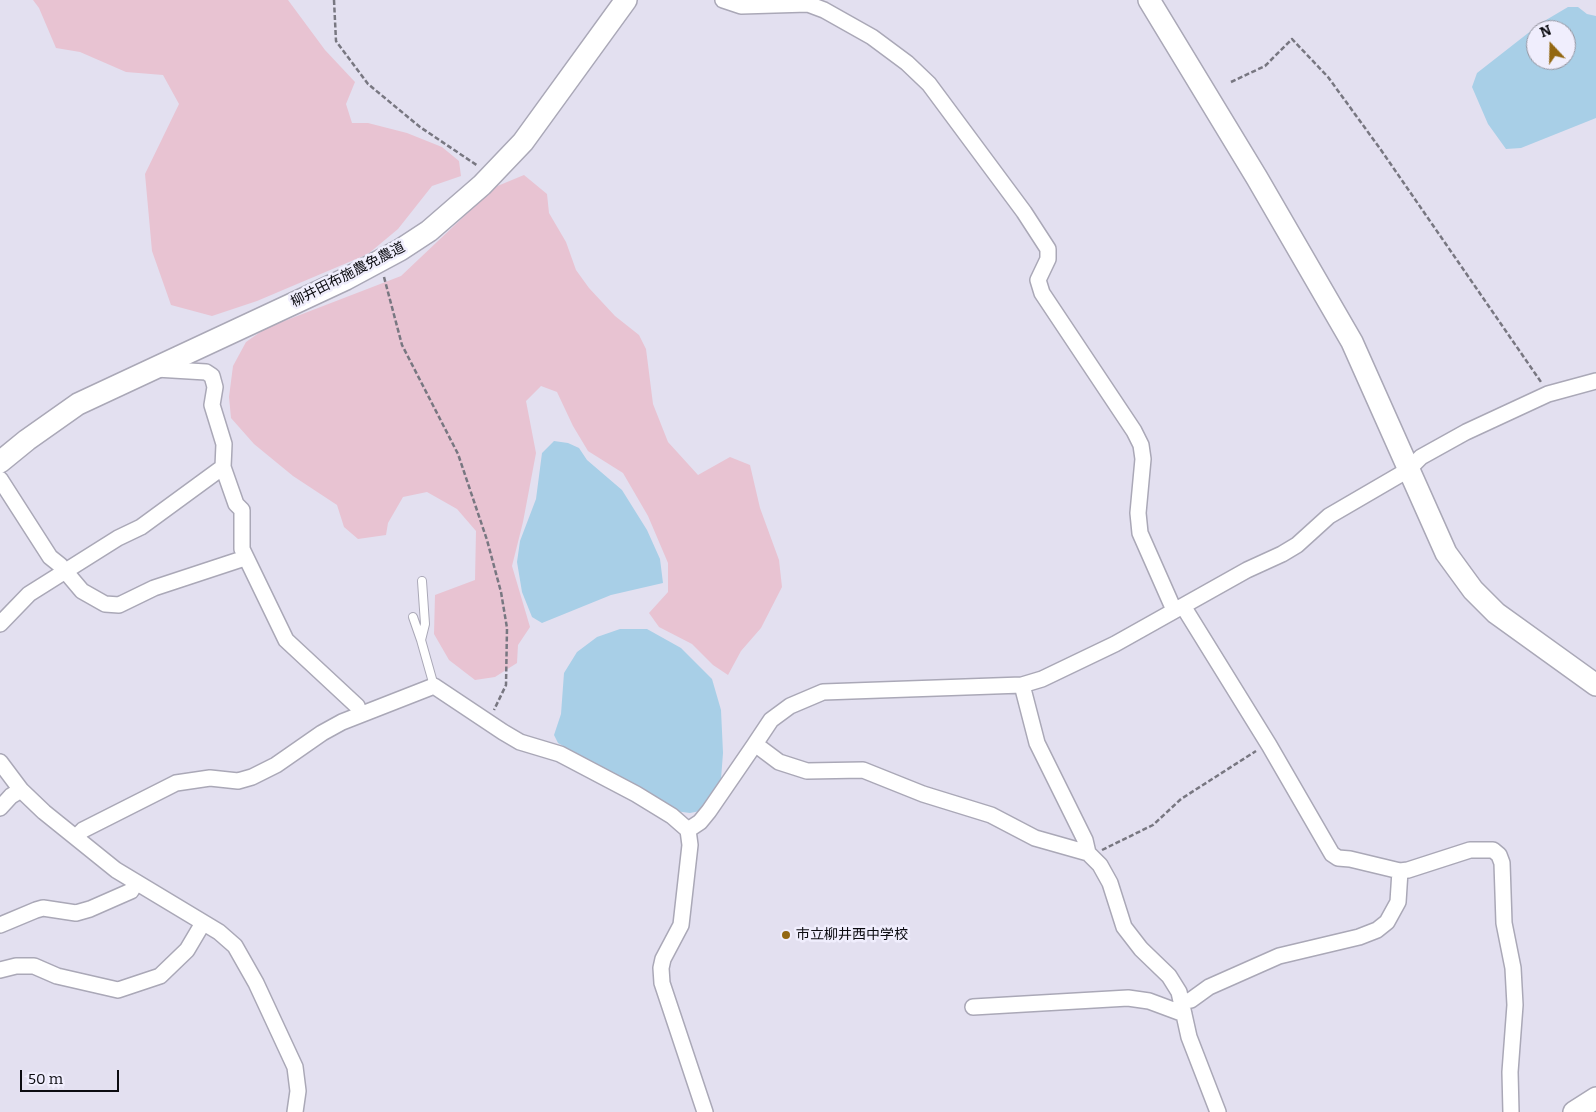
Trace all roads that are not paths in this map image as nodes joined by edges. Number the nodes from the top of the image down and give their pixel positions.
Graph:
1 (626, 0) edge
2 (723, 0) edge
3 (1149, 0) edge
4 (154, 368) junction
5 (1596, 381) edge
6 (0, 462) edge
7 (223, 467) junction
8 (1408, 470) junction
9 (0, 479) edge
10 (245, 558) junction
11 (64, 571) junction
12 (422, 581) dead end
13 (1178, 608) junction
14 (414, 617) dead end
15 (0, 624) edge
16 (421, 640) junction
17 (1022, 685) junction
18 (1596, 685) edge
19 (434, 686) junction
20 (360, 714) junction
21 (755, 744) junction
22 (0, 762) edge
23 (21, 790) junction
24 (0, 808) edge
25 (688, 830) junction
26 (76, 837) junction
27 (1090, 855) junction
28 (1400, 871) junction
29 (136, 882) junction
30 (203, 923) junction
31 (0, 924) edge
32 (0, 968) edge
33 (974, 1007) dead end
34 (1183, 1008) junction
35 (1596, 1098) edge
36 (295, 1112) edge
37 (705, 1112) edge
38 (1218, 1112) edge
39 (1511, 1112) edge
40 (1574, 1112) edge

1 - 4 street, 柳井田布施農免農道
2 - 13 street
3 - 8 street
4 - 6 street, 柳井田布施農免農道
4 - 7 street
5 - 8 street
7 - 10 street
7 - 11 street
8 - 13 street
8 - 18 street
9 - 11 street
10 - 11 street
10 - 20 street
11 - 15 street
12 - 16 lane
13 - 17 street
13 - 28 street
14 - 16 lane
16 - 19 lane
17 - 21 street
17 - 27 street
19 - 20 street
19 - 25 street
20 - 26 street
21 - 25 street
21 - 27 street
22 - 23 street
23 - 24 street
23 - 26 street
25 - 37 street
26 - 29 street
27 - 34 street
28 - 34 street
28 - 39 street
29 - 30 street
29 - 31 street
30 - 32 street
30 - 36 street
33 - 34 street
34 - 38 street
35 - 40 street

